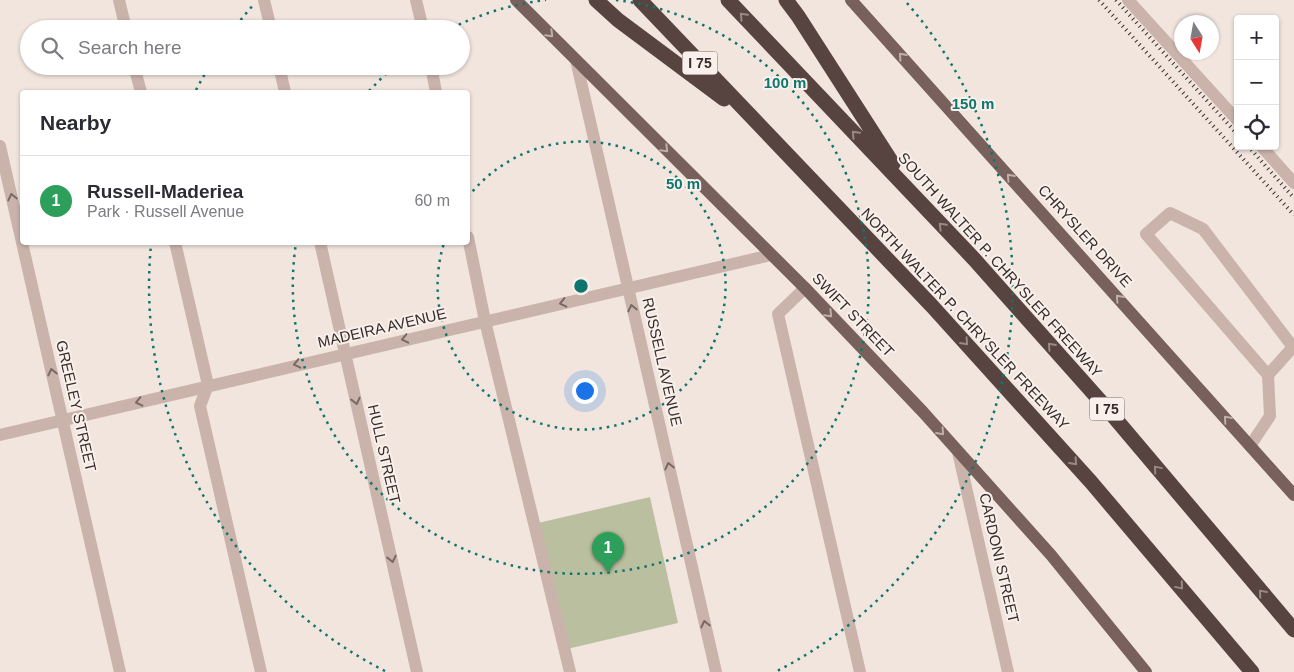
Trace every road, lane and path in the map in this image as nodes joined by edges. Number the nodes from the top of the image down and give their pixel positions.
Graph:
1 (119, 0) edge
2 (264, 0) edge
3 (416, 0) edge
4 (516, 0) edge
5 (596, 0) edge
6 (640, 0) edge
7 (728, 0) edge
8 (786, 0) edge
9 (851, 0) edge
10 (1128, 0) edge
11 (124, 20) edge
12 (269, 20) edge
13 (421, 20) edge
14 (576, 60) junction
15 (136, 75) edge
16 (282, 75) edge
17 (433, 75) edge
18 (140, 90) edge
19 (286, 90) edge
20 (436, 90) edge
21 (1234, 117) edge
22 (759, 126) junction
23 (0, 146) edge
24 (1265, 150) edge
25 (1294, 183) edge
26 (913, 195) junction
27 (20, 234) edge
28 (22, 245) edge
29 (176, 245) edge
30 (321, 245) edge
31 (470, 245) edge
32 (771, 255) junction
33 (628, 288) junction
34 (805, 288) junction
35 (486, 321) junction
36 (345, 353) junction
37 (1268, 375) junction
38 (208, 386) junction
39 (62, 420) junction
40 (0, 434) edge
41 (1250, 446) junction
42 (958, 452) junction
43 (1294, 495) edge
44 (1294, 630) edge
45 (120, 672) edge
46 (261, 672) edge
47 (418, 672) edge
48 (570, 672) edge
49 (716, 672) edge
50 (860, 672) edge
51 (1008, 672) edge
52 (1146, 672) edge
53 (1252, 672) edge

1 - 11 street
2 - 12 street
3 - 13 street
4 -> 14 main road, SWIFT STREET
5 - 22 highway
6 - 22 highway, NORTH WALTER P. CHRYSLER FREEWAY / I 75
26 -> 7 highway, SOUTH WALTER P. CHRYSLER FREEWAY / I 75
8 - 26 highway
41 -> 9 main road, CHRYSLER DRIVE
10 - 21 street
14 -> 32 main road, SWIFT STREET
14 - 33 street, RUSSELL AVENUE
15 - 18 street
16 - 19 street
17 - 20 street
22 -> 53 highway, NORTH WALTER P. CHRYSLER FREEWAY / I 75
27 -> 23 street, GREELEY STREET
24 - 25 street
44 -> 26 highway, SOUTH WALTER P. CHRYSLER FREEWAY / I 75
39 -> 28 street, GREELEY STREET
29 - 38 street
30 - 36 street, HULL STREET
31 - 35 street
32 - 33 street, MADEIRA AVENUE
32 - 34 main road, SWIFT STREET
33 -> 35 street, MADEIRA AVENUE
49 -> 33 street, RUSSELL AVENUE
34 -> 42 main road, SWIFT STREET
34 - 50 street
35 -> 36 street, MADEIRA AVENUE
35 - 48 street
36 -> 38 street, MADEIRA AVENUE
36 -> 47 street, HULL STREET
37 - 37 street
37 - 41 street
38 -> 39 street, MADEIRA AVENUE
38 - 46 street
39 - 40 street, MADEIRA AVENUE
39 - 45 street, GREELEY STREET
41 - 43 main road, CHRYSLER DRIVE
42 - 51 street, CARDONI STREET
42 - 52 main road, SWIFT STREET

